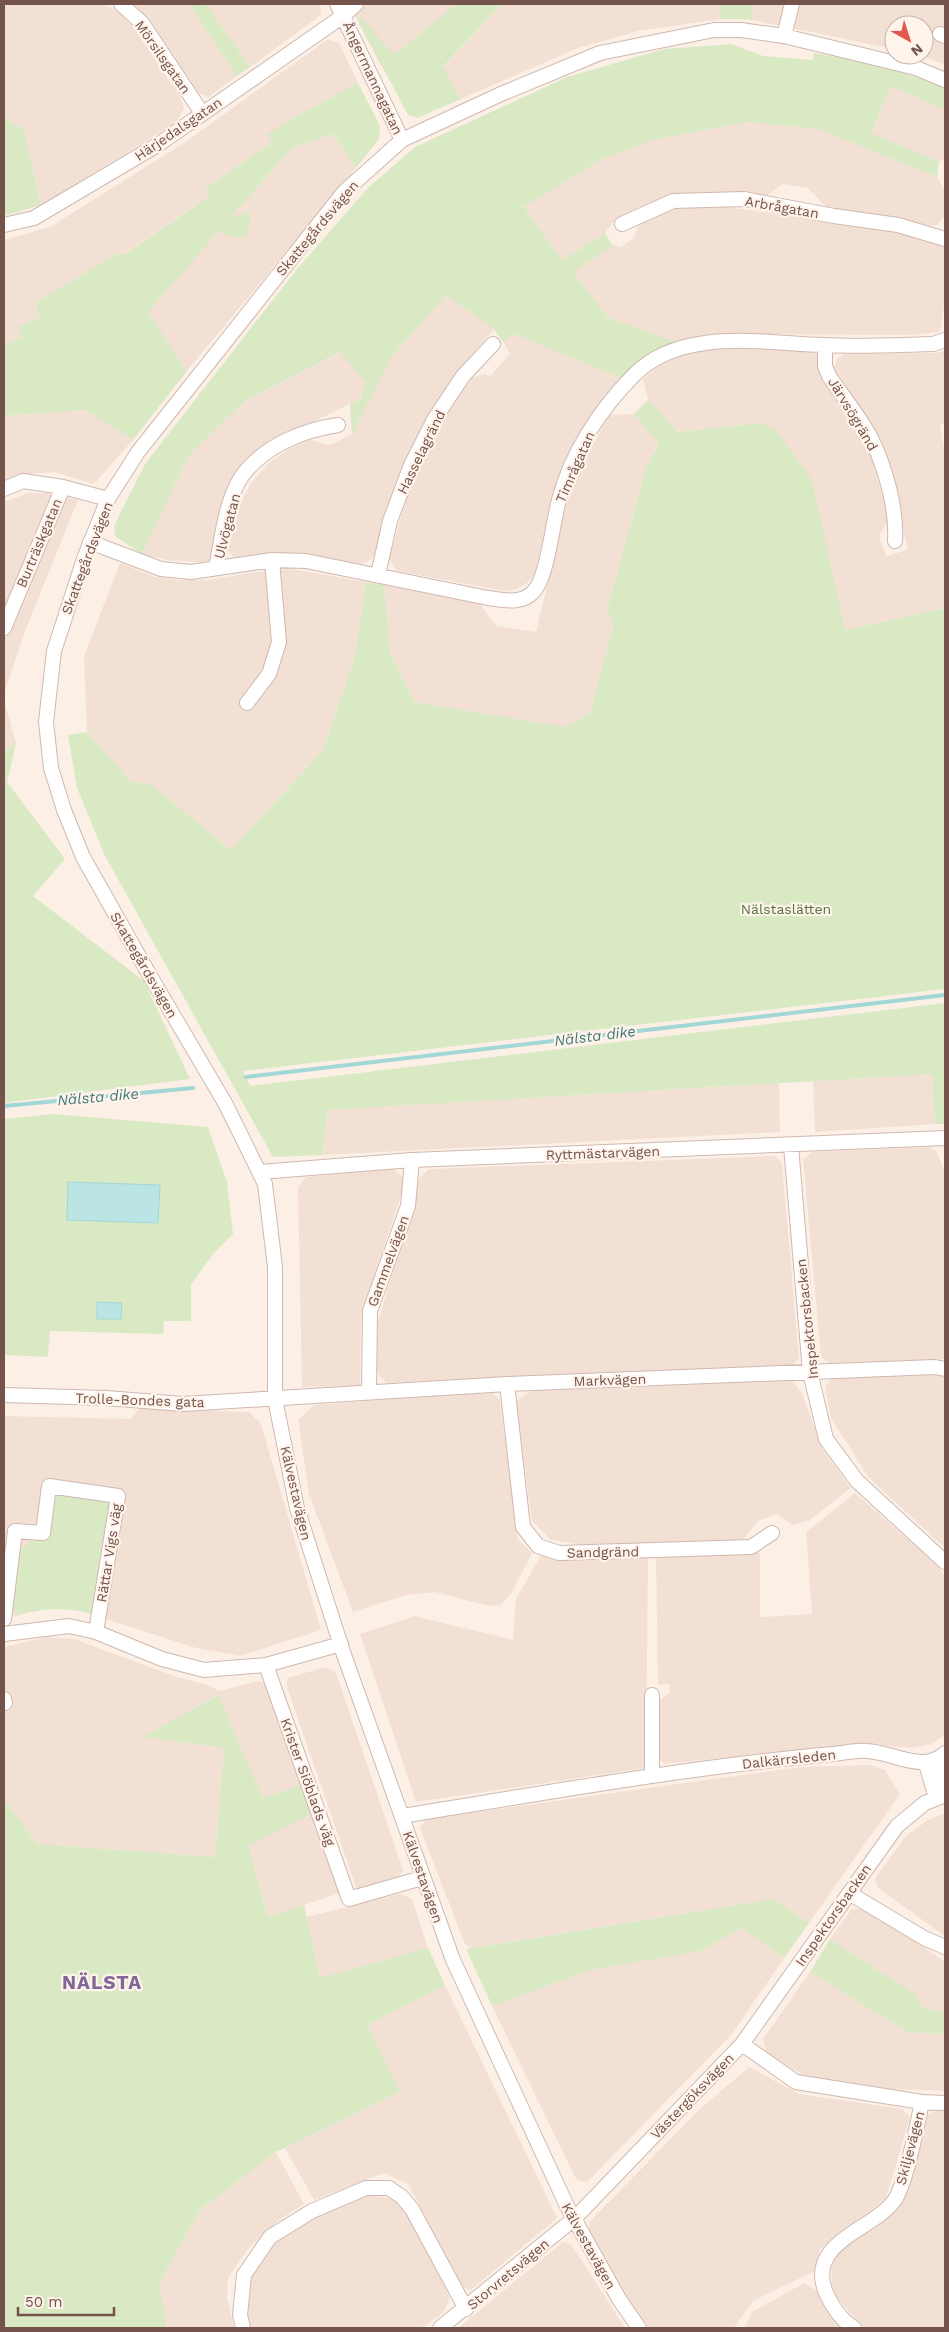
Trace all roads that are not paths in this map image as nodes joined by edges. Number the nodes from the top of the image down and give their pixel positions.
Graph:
1 (121, 4) edge
2 (356, 4) edge
3 (792, 4) edge
4 (340, 10) edge
5 (784, 36) junction
6 (945, 80) edge
7 (202, 113) junction
8 (402, 140) junction
9 (622, 224) dead end
10 (4, 225) edge
11 (945, 237) edge
12 (945, 340) edge
13 (493, 344) dead end
14 (824, 345) junction
15 (338, 425) dead end
16 (63, 487) junction
17 (4, 489) edge
18 (108, 499) junction
19 (895, 541) dead end
20 (90, 542) junction
21 (272, 560) junction
22 (216, 568) junction
23 (378, 575) junction
24 (4, 628) edge
25 (247, 703) dead end
26 (944, 1141) edge
27 (791, 1146) junction
28 (412, 1160) junction
29 (260, 1172) junction
30 (945, 1369) edge
31 (810, 1372) junction
32 (507, 1384) junction
33 (369, 1392) junction
34 (4, 1395) edge
35 (276, 1398) junction
36 (772, 1533) dead end
37 (945, 1562) edge
38 (4, 1619) edge
39 (96, 1632) junction
40 (4, 1634) edge
41 (340, 1644) junction
42 (266, 1666) junction
43 (652, 1695) dead end
44 (936, 1759) edge
45 (652, 1775) junction
46 (942, 1794) edge
47 (402, 1816) junction
48 (422, 1878) junction
49 (849, 1893) junction
50 (945, 1947) edge
51 (742, 2044) junction
52 (922, 2102) junction
53 (945, 2103) edge
54 (575, 2218) junction
55 (466, 2309) junction
56 (243, 2328) edge
57 (440, 2328) edge
58 (639, 2328) edge
59 (854, 2328) edge

1 - 7 street, Mörsilsgatan
2 - 4 street, Ångermannagatan
3 - 5 street
4 - 7 street, Härjedalsgatan
4 - 8 street, Ångermannagatan
5 - 6 street, Skattegårdsvägen
5 - 8 street, Skattegårdsvägen
7 - 10 street, Härjedalsgatan
8 - 18 street, Skattegårdsvägen
9 - 11 street, Arbrågatan
12 - 14 street, Timrågatan
13 - 23 street, Hasselagränd
14 - 19 street, Järvsögränd
14 - 23 street, Timrågatan
15 - 22 street, Ulvögatan
16 - 17 street, Burträskgatan
16 - 18 street, Burträskgatan
16 - 24 street, Burträskgatan
18 - 20 street, Skattegårdsvägen
20 - 22 street, Timrågatan
20 - 29 street, Skattegårdsvägen
21 - 22 street, Timrågatan
21 - 23 street, Timrågatan
21 - 25 street
26 - 27 street, Ryttmästarvägen
27 - 28 street, Ryttmästarvägen
27 - 31 street, Inspektorsbacken
28 - 29 street, Ryttmästarvägen
28 - 33 street, Gammelvägen
29 - 35 street, Skattegårdsvägen
30 - 31 street, Markvägen
31 - 32 street, Markvägen
31 - 37 street, Inspektorsbacken
32 - 33 street, Markvägen
32 - 36 street, Sandgränd
33 - 35 street, Markvägen
34 - 35 street, Trolle-Bondes gata
35 - 41 street, Kälvestavägen
38 - 39 street, Rättar Vigs väg
39 - 40 street
39 - 42 street
41 - 42 street
41 - 47 street, Kälvestavägen
42 - 48 street, Krister Siöblads väg
43 - 45 street
44 - 45 street, Dalkärrsleden
44 - 46 street, Dalkärrsleden
45 - 47 street, Dalkärrsleden
46 - 49 street, Inspektorsbacken
47 - 48 street, Kälvestavägen
48 - 54 street, Kälvestavägen
49 - 50 street
49 - 51 street, Inspektorsbacken
51 - 52 street, Västergöksvägen
51 - 54 street, Västergöksvägen
52 - 53 street, Västergöksvägen
52 - 59 street, Skiljevägen
54 - 55 street, Storvretsvägen
54 - 58 street, Kälvestavägen
55 - 56 street
55 - 57 street, Storvretsvägen

